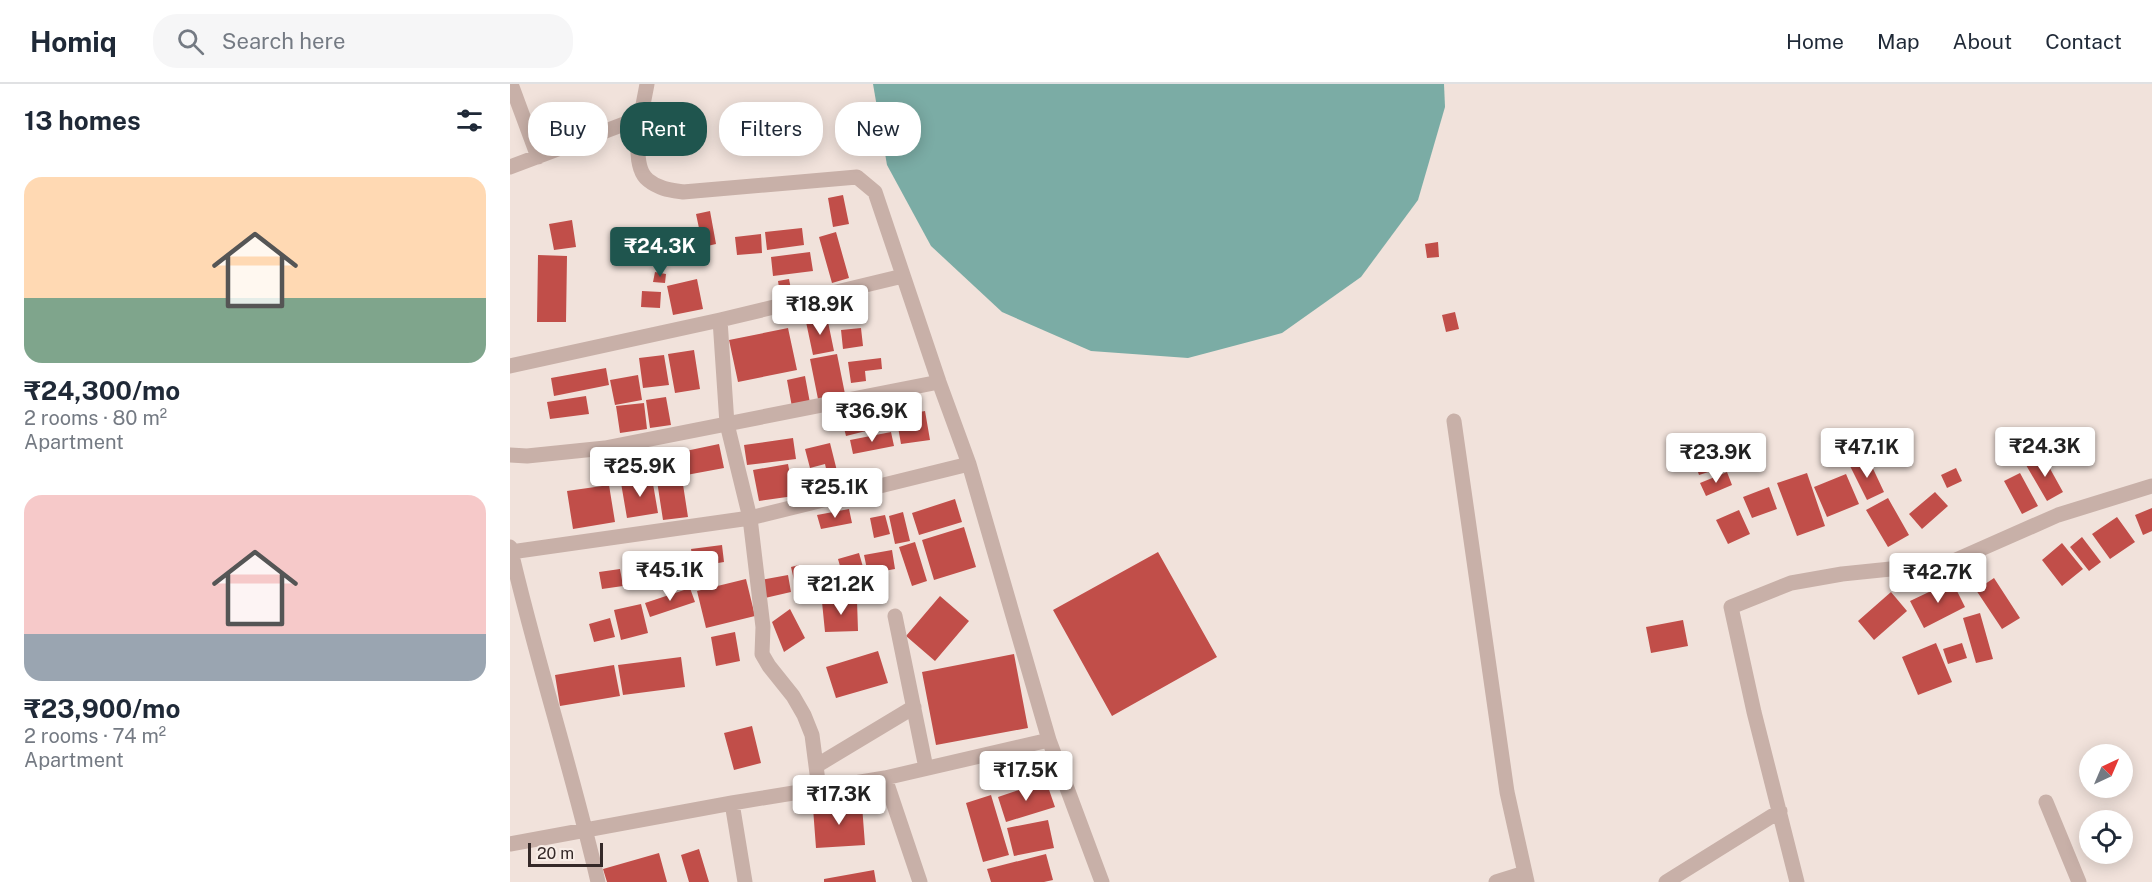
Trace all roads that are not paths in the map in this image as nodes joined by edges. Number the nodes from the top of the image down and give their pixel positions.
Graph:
1 (511, 84) edge
2 (647, 84) edge
3 (643, 102) edge
4 (620, 126) edge
5 (637, 156) edge
6 (538, 157) junction
7 (510, 167) edge
8 (903, 276) junction
9 (720, 320) junction
10 (510, 366) edge
11 (939, 382) junction
12 (1454, 421) dead end
13 (727, 424) junction
14 (510, 455) edge
15 (969, 464) junction
16 (2152, 486) edge
17 (750, 518) junction
18 (511, 550) edge
19 (517, 605) edge
20 (896, 616) dead end
21 (914, 707) junction
22 (1049, 740) junction
23 (816, 766) junction
24 (926, 768) junction
25 (885, 778) junction
26 (819, 789) junction
27 (2046, 802) dead end
28 (732, 803) junction
29 (1779, 811) junction
30 (586, 830) junction
31 (510, 844) edge
32 (1526, 877) edge
33 (598, 882) edge
34 (745, 882) edge
35 (920, 882) edge
36 (1102, 882) edge
37 (1496, 882) edge
38 (1666, 882) edge
39 (1797, 882) edge
40 (2079, 882) edge

1 - 6 street
2 - 3 street
4 - 6 street
5 - 8 street
6 - 7 street
8 - 9 street
8 - 11 street
9 - 10 street
9 - 13 street
11 - 13 street
11 - 15 street
12 - 32 street
13 - 14 street
13 - 17 street
15 - 17 street
15 - 22 street
16 - 29 street
17 - 18 street
17 - 23 street
18 - 19 street
19 - 30 street
20 - 21 street
21 - 23 street
21 - 24 street
22 - 24 street
22 - 36 street
23 - 26 street
24 - 25 street
25 - 26 street
25 - 35 street
26 - 28 street
27 - 40 street
28 - 30 street
28 - 34 street
29 - 38 street
29 - 39 street
30 - 31 street
30 - 33 street
32 - 37 street

